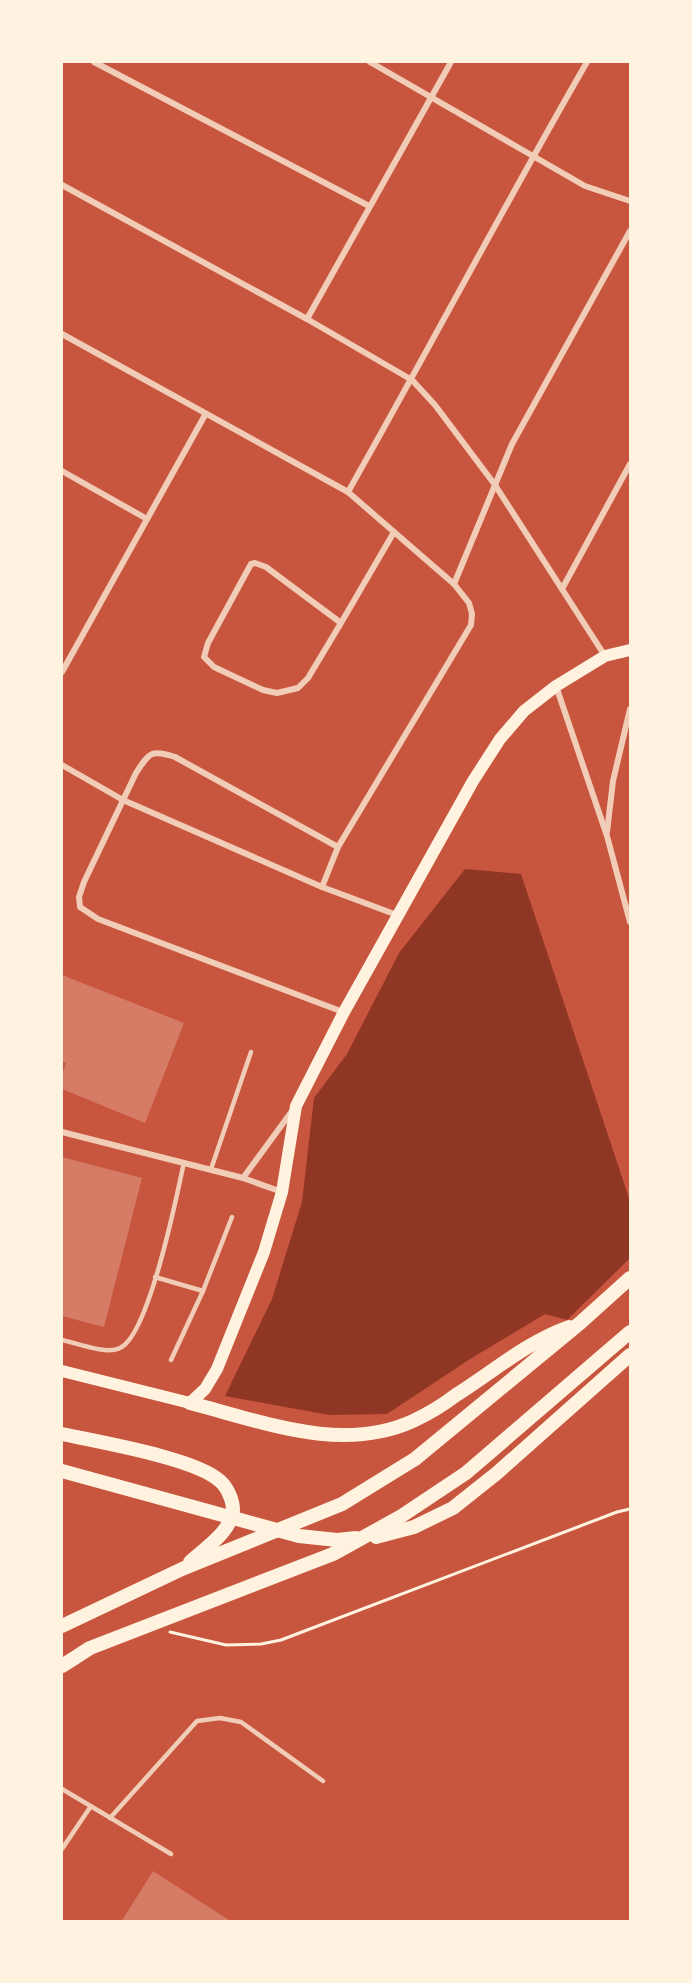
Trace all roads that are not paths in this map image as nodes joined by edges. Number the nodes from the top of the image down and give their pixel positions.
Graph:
1 (94, 62) edge
2 (370, 62) edge
3 (451, 62) edge
4 (587, 62) edge
5 (432, 96) junction
6 (533, 156) junction
7 (62, 185) edge
8 (630, 201) edge
9 (369, 206) junction
10 (630, 231) edge
11 (307, 319) junction
12 (62, 334) edge
13 (412, 380) junction
14 (206, 415) junction
15 (630, 464) edge
16 (62, 471) edge
17 (495, 485) junction
18 (348, 492) junction
19 (147, 519) junction
20 (394, 532) junction
21 (454, 584) junction
22 (562, 589) junction
23 (341, 623) junction
24 (630, 650) edge
25 (606, 656) junction
26 (62, 672) edge
27 (556, 686) junction
28 (630, 709) edge
29 (62, 765) edge
30 (123, 800) junction
31 (606, 836) junction
32 (338, 847) junction
33 (322, 887) junction
34 (397, 915) junction
35 (630, 922) edge
36 (344, 1012) junction
37 (251, 1052) dead end
38 (296, 1106) junction
39 (62, 1132) edge
40 (184, 1162) junction
41 (211, 1169) junction
42 (243, 1178) junction
43 (282, 1192) junction
44 (232, 1217) dead end
45 (155, 1277) junction
46 (630, 1278) edge
47 (203, 1291) junction
48 (580, 1323) junction
49 (630, 1332) edge
50 (62, 1340) edge
51 (630, 1355) edge
52 (171, 1360) dead end
53 (62, 1371) edge
54 (190, 1403) junction
55 (62, 1434) edge
56 (62, 1471) edge
57 (182, 1569) junction
58 (62, 1626) edge
59 (62, 1666) edge
60 (324, 1781) dead end
61 (62, 1789) edge
62 (91, 1806) junction
63 (110, 1818) junction
64 (62, 1848) edge
65 (171, 1854) dead end

1 - 9 street
2 - 5 street
3 - 5 street
4 - 6 street
5 - 6 street
5 - 9 street
6 - 8 street
6 - 13 street
7 - 11 street
9 - 11 street
10 - 17 street
11 - 13 street
12 - 14 street
13 - 17 street
13 - 18 street
14 - 18 street
14 - 19 street
15 - 22 street
16 - 19 street
17 - 21 street
17 - 22 street
18 - 20 street
19 - 26 street
20 - 21 street
20 - 23 street
21 - 32 street
22 - 25 street
23 - 23 street
24 - 25 main road
25 - 27 main road
27 - 31 street
27 - 34 main road
28 - 31 street
29 - 30 street
30 - 32 street
30 - 33 street
30 - 36 street
31 - 35 street
32 - 33 street
33 - 34 street
34 - 36 main road
36 - 38 main road
37 - 41 lane
38 - 42 street
38 - 43 main road
39 - 40 street
40 - 41 street
40 - 45 lane
41 - 42 street
42 - 43 street
43 - 54 main road
44 - 47 lane
45 - 47 lane
45 - 50 lane
46 - 48 main road
47 - 52 lane
48 - 54 main road
48 - 57 main road
49 - 59 main road
51 - 56 main road
53 - 54 main road
55 - 57 main road
57 - 58 main road
60 - 63 lane
61 - 62 lane
62 - 63 lane
62 - 64 lane
63 - 65 lane

